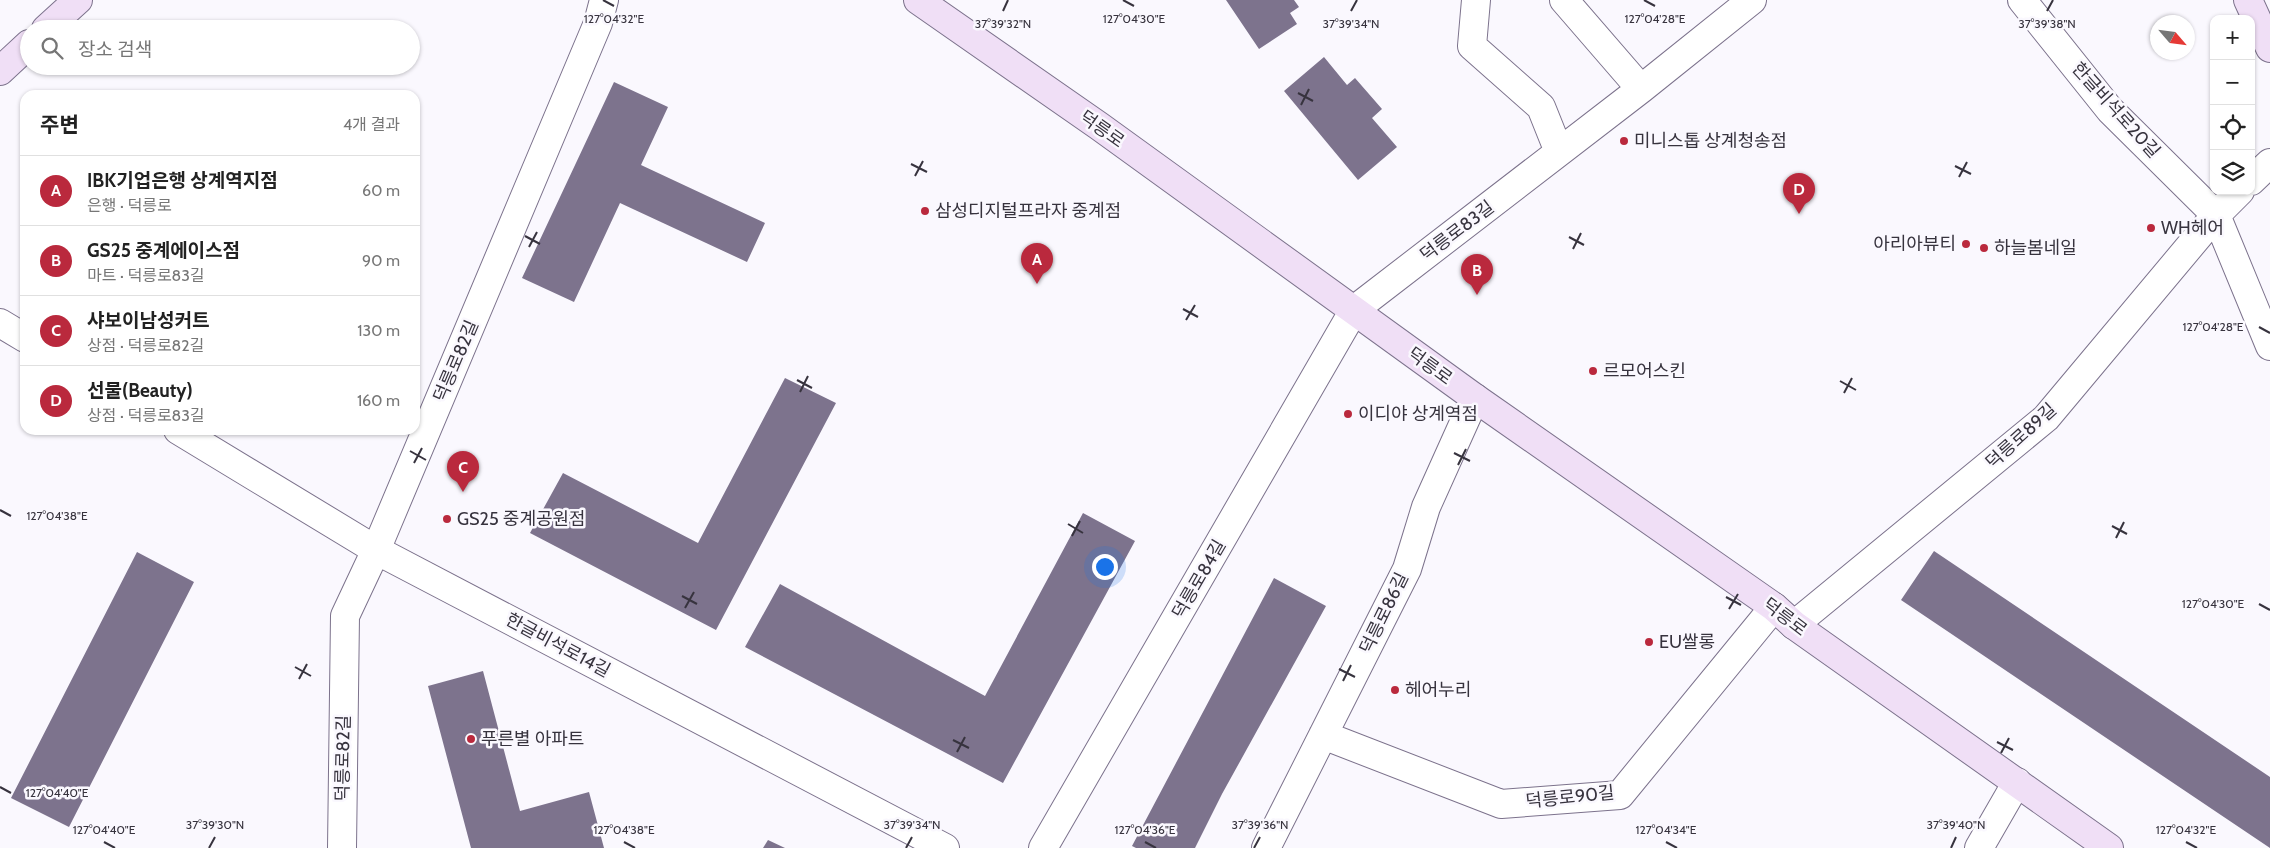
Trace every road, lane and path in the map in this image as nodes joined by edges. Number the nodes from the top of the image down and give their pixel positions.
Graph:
1 (78, 0) edge
2 (604, 0) edge
3 (918, 0) edge
4 (1476, 0) edge
5 (1564, 0) edge
6 (1752, 0) edge
7 (2022, 0) edge
8 (2248, 0) edge
9 (56, 20) edge
10 (2270, 48) edge
11 (20, 52) edge
12 (0, 71) edge
13 (1641, 89) junction
14 (1560, 152) junction
15 (2270, 163) edge
16 (2255, 177) edge
17 (2236, 195) edge
18 (2216, 215) junction
19 (1354, 310) junction
20 (0, 323) edge
21 (20, 335) edge
22 (2270, 346) edge
23 (1475, 398) junction
24 (186, 435) edge
25 (376, 550) junction
26 (1774, 608) junction
27 (1794, 625) junction
28 (1323, 735) junction
29 (2017, 782) junction
30 (342, 848) edge
31 (945, 848) edge
32 (1043, 848) edge
33 (1266, 848) edge
34 (1979, 848) edge
35 (2109, 848) edge

1 - 9 main road
2 - 25 street, 덕릉로82길
3 - 19 main road, 덕릉로
4 - 14 street
5 - 13 street
6 - 13 street, 덕릉로83길
7 - 18 street, 한글비석로20길
8 - 10 main road
11 - 12 main road
13 - 14 street, 덕릉로83길
14 - 19 street, 덕릉로83길
15 - 16 street
17 - 18 street
18 - 22 street, 한글비석로20길
18 - 27 street, 덕릉로89길
19 - 23 main road, 덕릉로
19 - 32 street, 덕릉로84길
20 - 21 street
23 - 26 main road, 덕릉로
23 - 28 street, 덕릉로86길
24 - 25 street, 한글비석로14길
25 - 30 street, 덕릉로82길
25 - 31 street, 한글비석로14길
26 - 27 main road, 덕릉로
26 - 28 street, 덕릉로90길
27 - 29 main road, 덕릉로
28 - 33 street, 덕릉로86길
29 - 34 street
29 - 35 main road, 덕릉로

